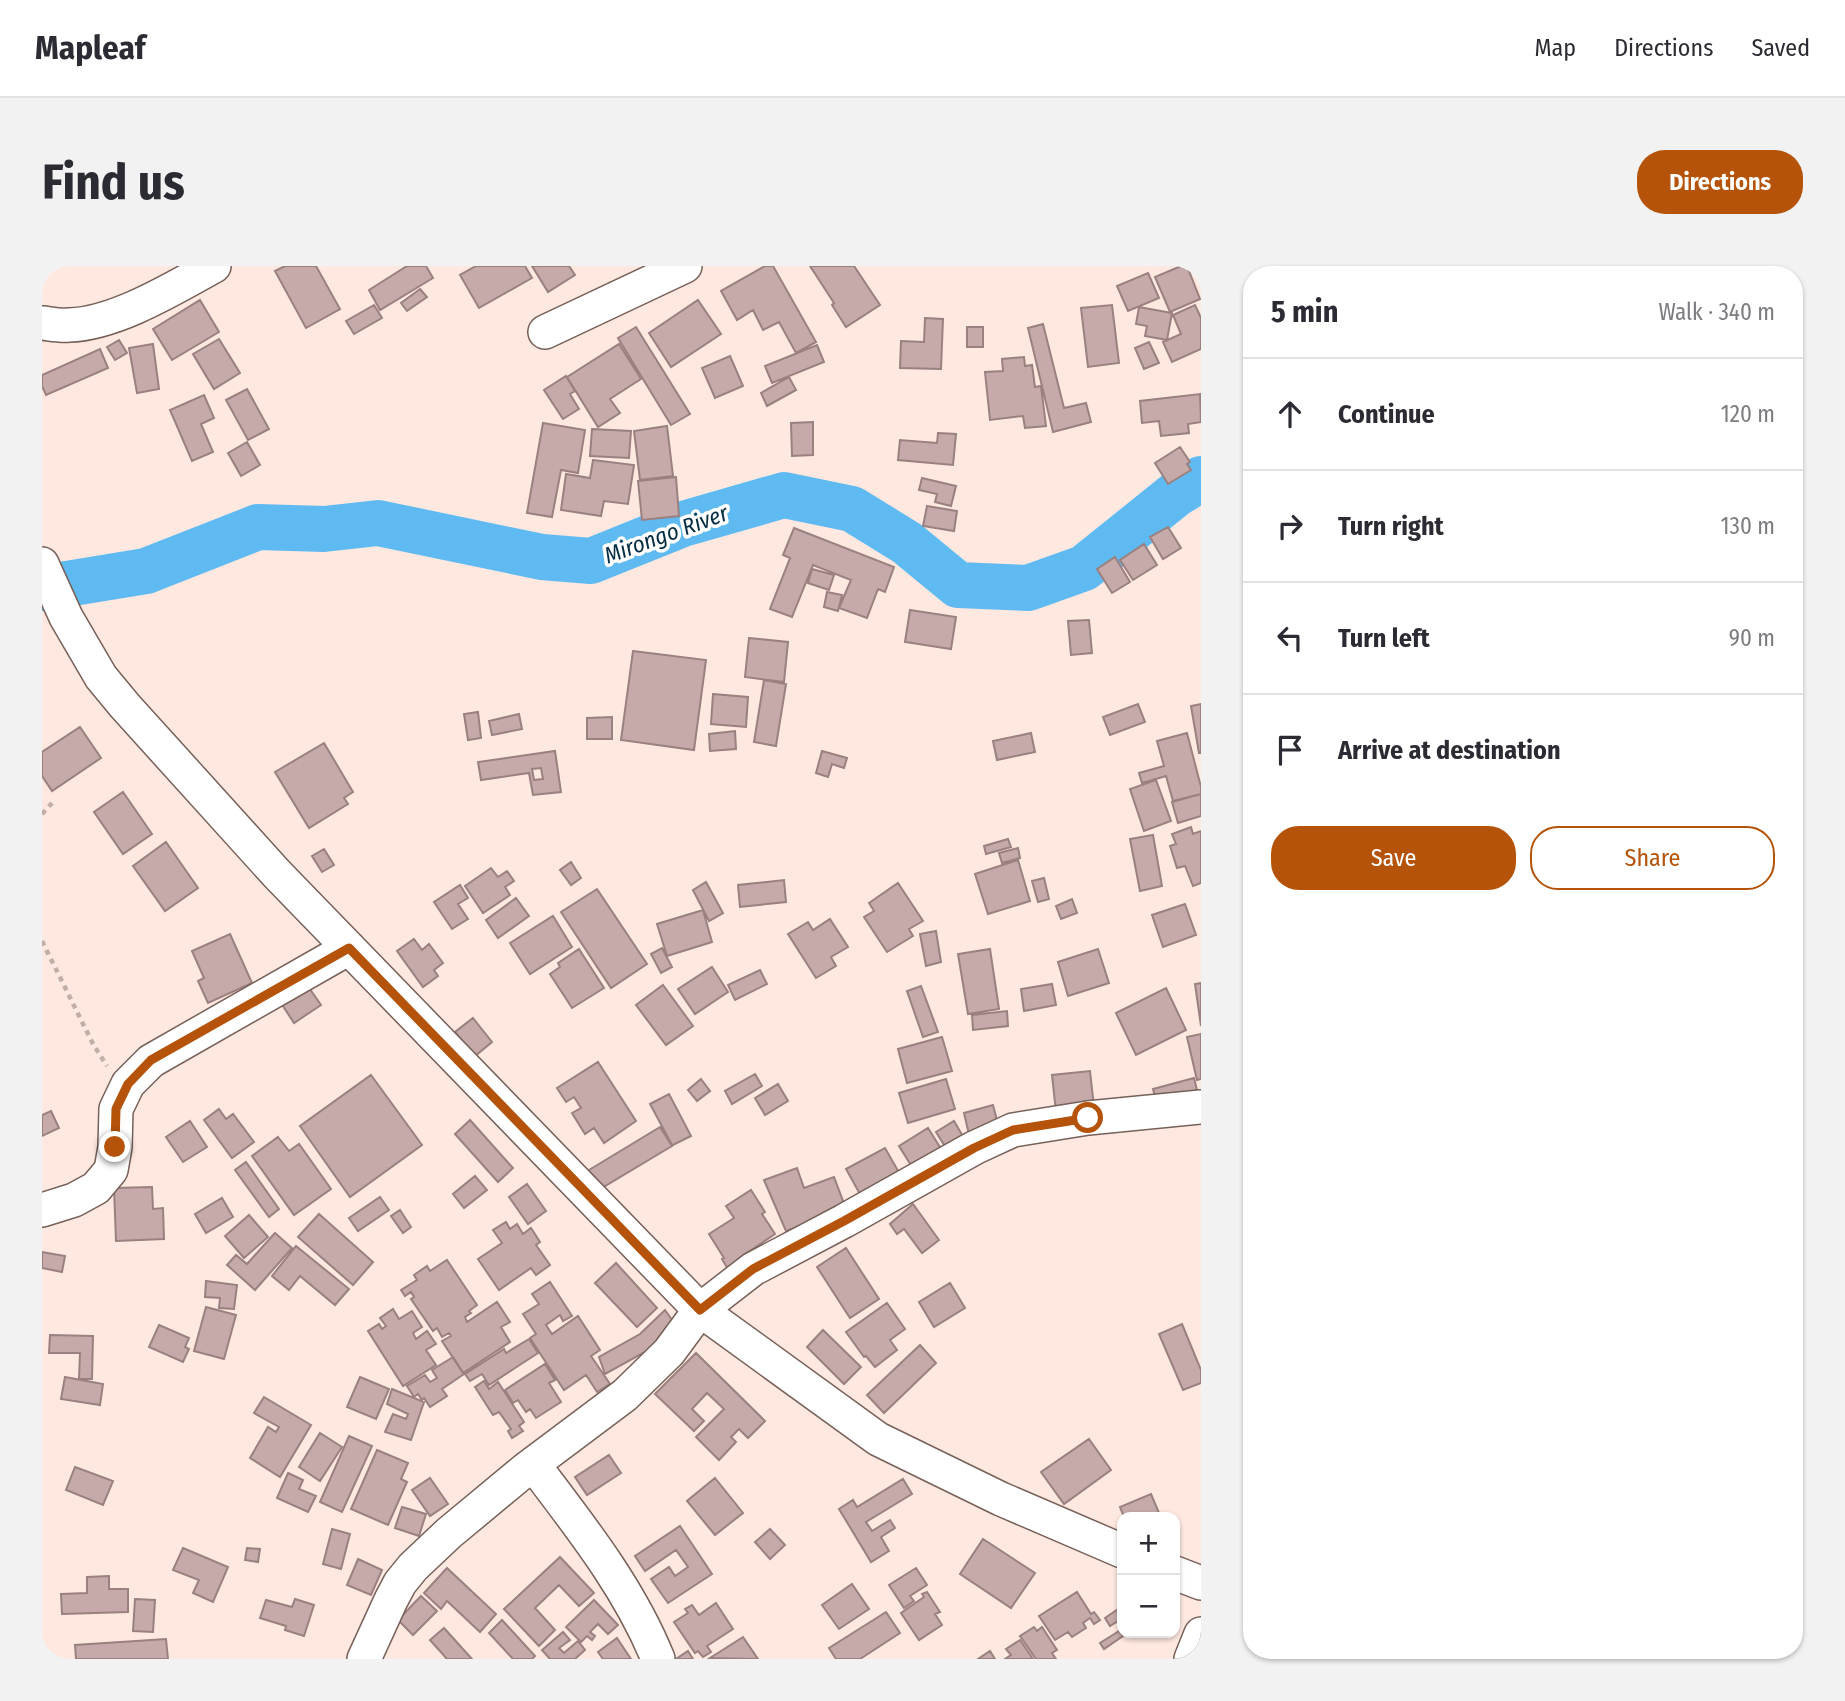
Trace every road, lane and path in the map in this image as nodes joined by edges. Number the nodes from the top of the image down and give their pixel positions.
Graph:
1 (214, 266) edge
2 (685, 266) edge
3 (42, 323) edge
4 (545, 332) dead end
5 (43, 565) edge
6 (52, 803) dead end
7 (42, 814) edge
8 (42, 941) edge
9 (349, 948) junction
10 (123, 1094) junction
11 (1201, 1107) edge
12 (42, 1210) edge
13 (700, 1310) junction
14 (533, 1464) junction
15 (1117, 1549) edge
16 (1180, 1575) edge
17 (1201, 1583) edge
18 (1201, 1634) edge
19 (364, 1659) edge
20 (658, 1659) edge
21 (1191, 1659) edge

1 - 3 street
2 - 4 street
5 - 9 street
6 - 7 path
8 - 10 path
9 - 10 street
9 - 13 street
10 - 12 street
11 - 13 street
13 - 14 street
13 - 15 street
14 - 19 street
14 - 20 street
16 - 17 street
18 - 21 street

